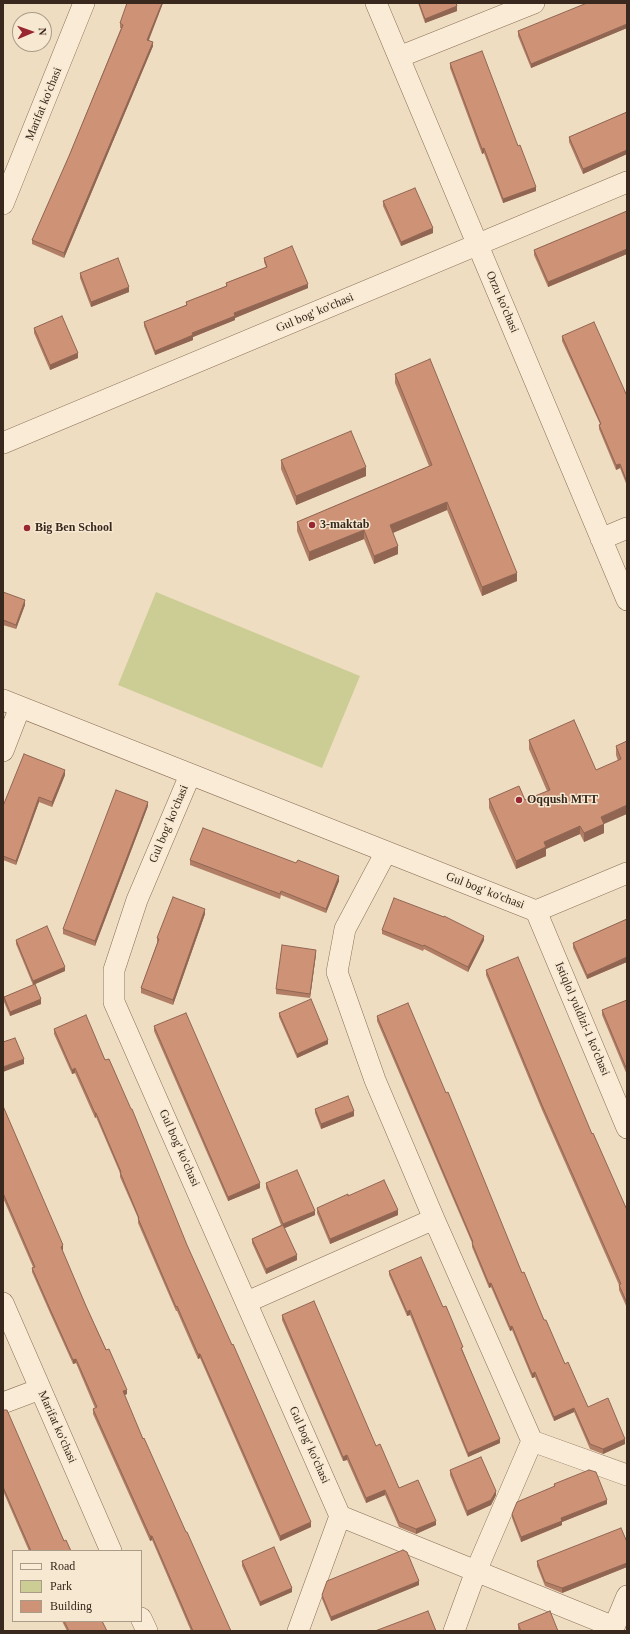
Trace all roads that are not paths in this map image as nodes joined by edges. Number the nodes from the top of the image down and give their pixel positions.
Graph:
1 (84, 3) edge
2 (376, 3) edge
3 (534, 3) edge
4 (399, 57) junction
5 (627, 182) edge
6 (3, 204) edge
7 (478, 246) junction
8 (3, 443) edge
9 (627, 528) edge
10 (601, 539) junction
11 (627, 600) edge
12 (11, 704) edge
13 (3, 751) edge
14 (190, 775) junction
15 (386, 852) junction
16 (627, 873) edge
17 (536, 911) junction
18 (627, 1128) edge
19 (434, 1219) junction
20 (247, 1302) junction
21 (3, 1304) edge
22 (40, 1389) junction
23 (3, 1403) edge
24 (532, 1441) junction
25 (627, 1475) edge
26 (340, 1516) junction
27 (111, 1550) edge
28 (476, 1571) junction
29 (627, 1596) edge
30 (142, 1620) edge
31 (615, 1629) edge
32 (147, 1631) edge
33 (298, 1631) edge
34 (454, 1631) edge

1 - 6 street, Marifat ko'chasi
2 - 4 street, Orzu ko'chasi
3 - 4 street
4 - 7 street, Orzu ko'chasi
5 - 7 street, Gul bog' ko'chasi
7 - 8 street, Gul bog' ko'chasi
7 - 10 street, Orzu ko'chasi
9 - 10 street
10 - 11 street, Orzu ko'chasi
12 - 13 street
12 - 14 street, Gul bog' ko'chasi
14 - 15 street, Gul bog' ko'chasi
14 - 20 street, Gul bog' ko'chasi
15 - 17 street, Gul bog' ko'chasi
15 - 19 street
16 - 17 street, Gul bog' ko'chasi
17 - 18 street, Istiqlol yuldizi-1 ko'chasi
19 - 20 street
19 - 24 street
20 - 26 street, Gul bog' ko'chasi
21 - 22 street, Marifat ko'chasi
22 - 23 street
22 - 27 street, Marifat ko'chasi
24 - 25 street
24 - 28 street
26 - 28 street
26 - 33 street
28 - 31 street
28 - 34 street
29 - 31 street
30 - 32 street

